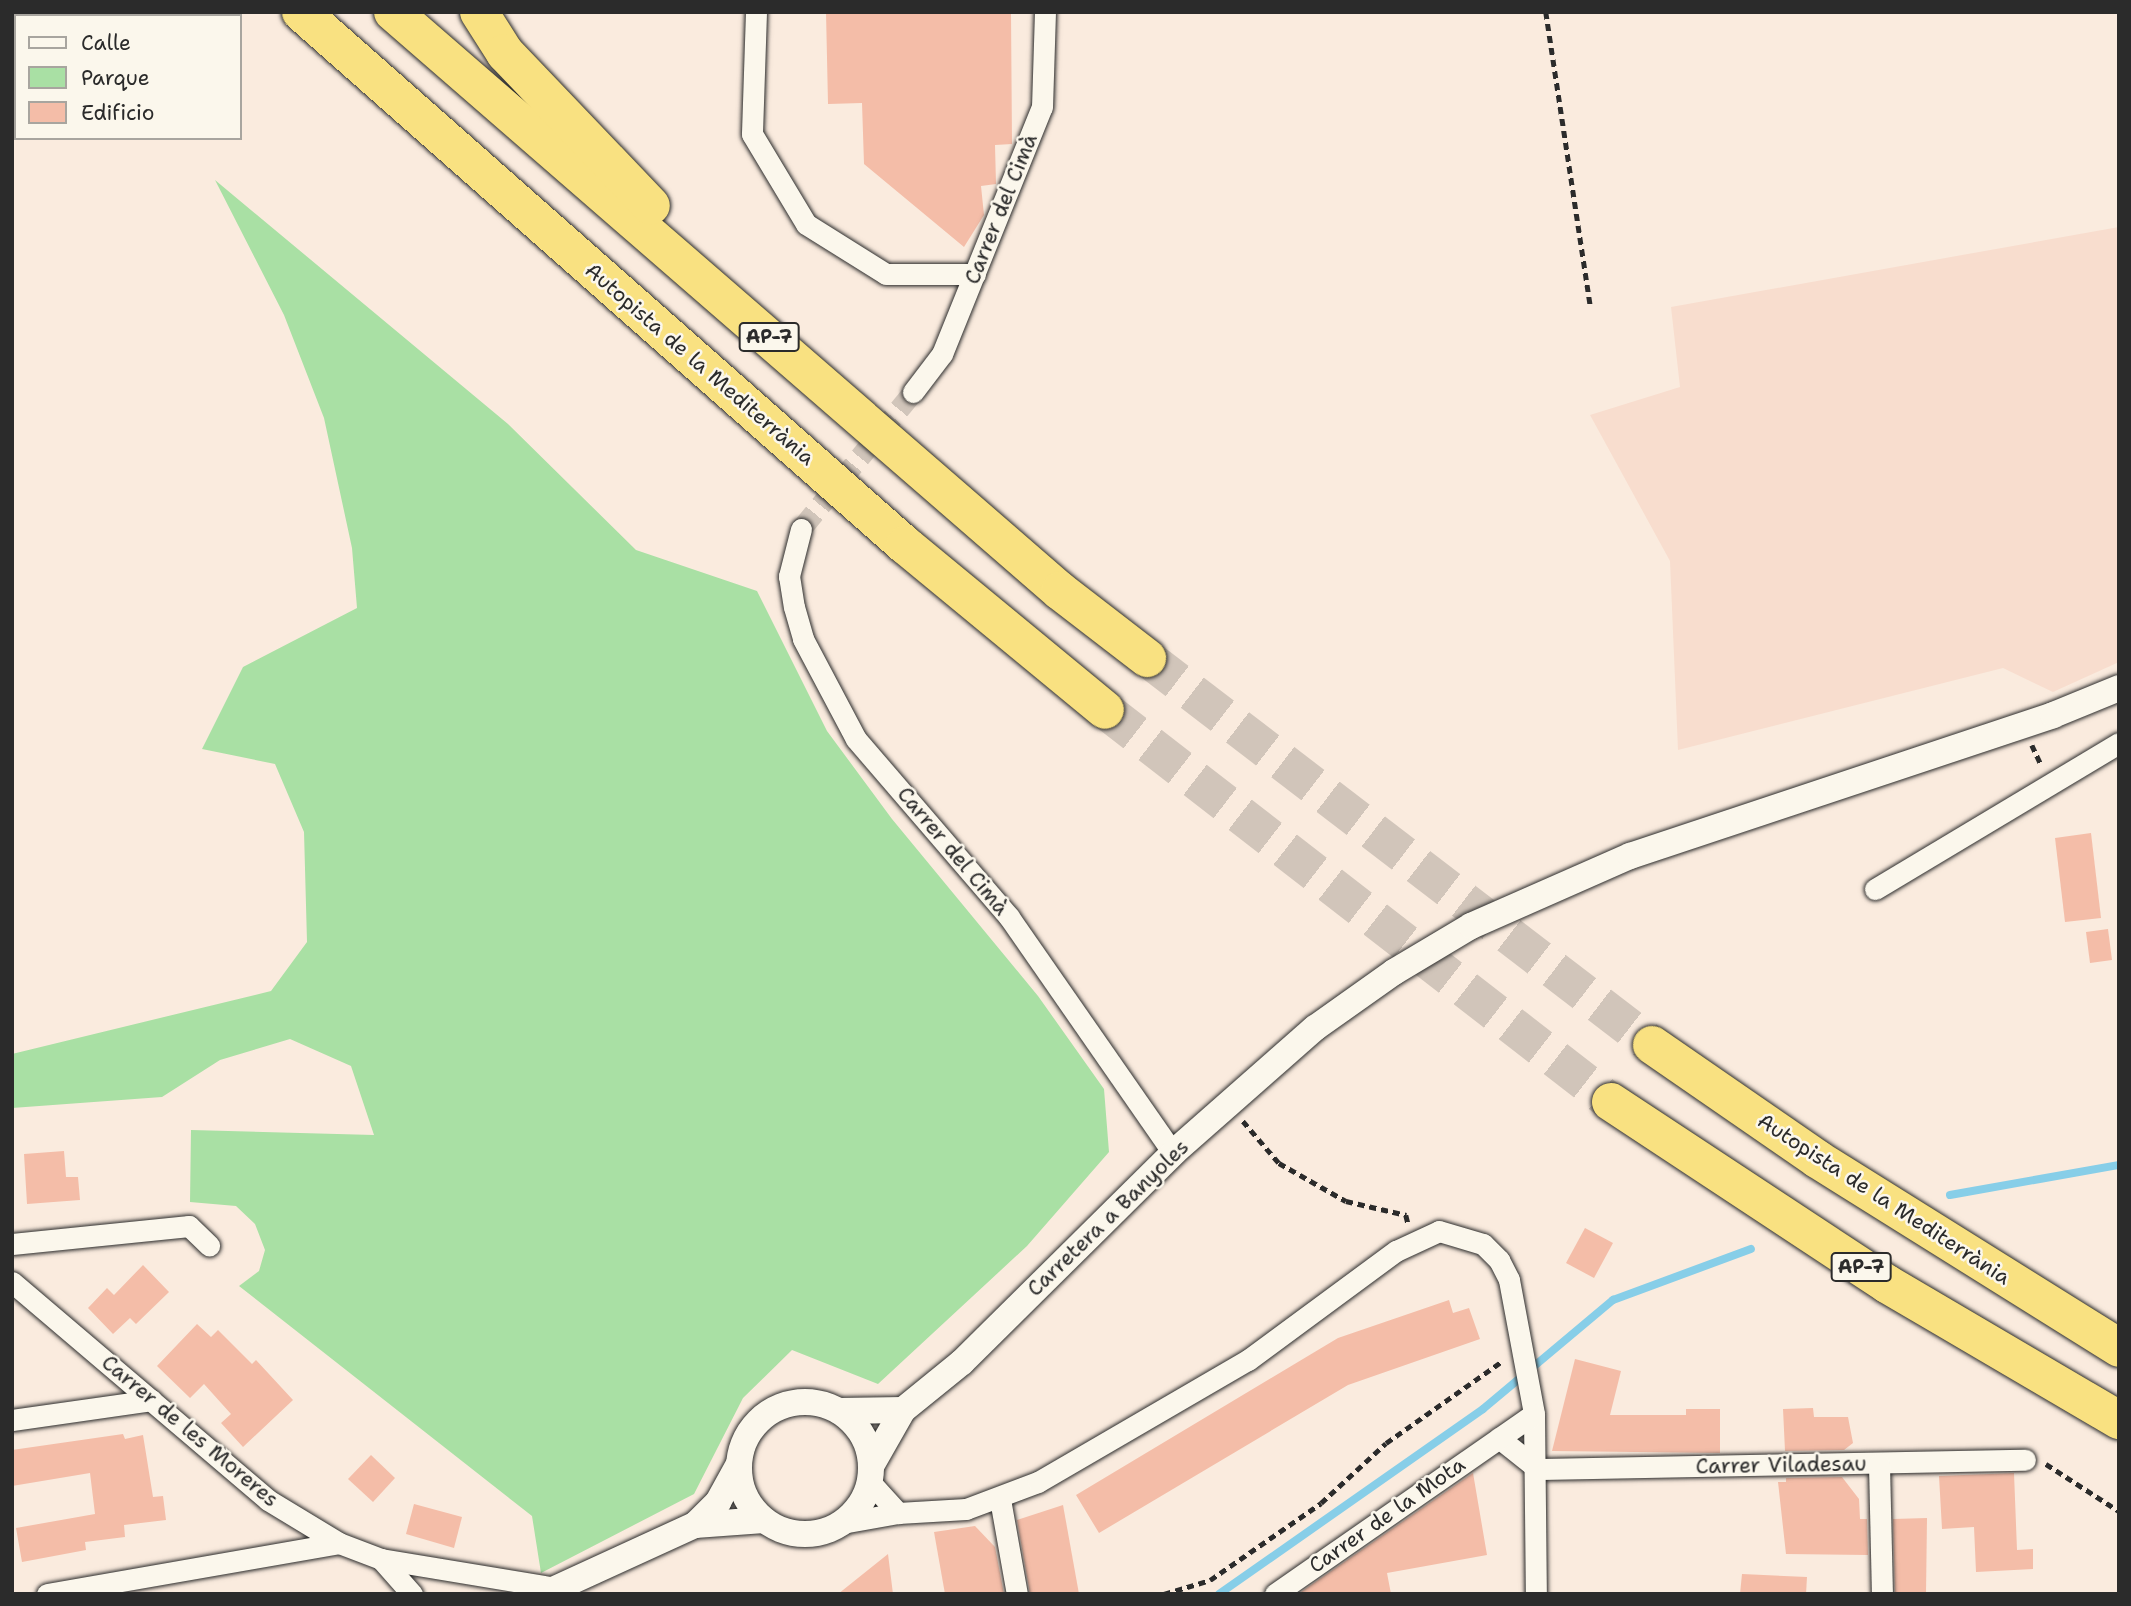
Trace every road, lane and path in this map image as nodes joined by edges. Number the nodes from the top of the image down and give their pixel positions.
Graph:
1 (290, 12) edge
2 (301, 12) edge
3 (393, 12) edge
4 (479, 12) edge
5 (757, 12) edge
6 (1045, 12) edge
7 (1546, 12) edge
8 (339, 48) junction
9 (975, 274) junction
10 (1591, 308) dead end
11 (913, 392) tunnel mouth
12 (801, 529) tunnel mouth
13 (1018, 554) junction
14 (1147, 658) tunnel mouth
15 (2119, 688) edge
16 (1105, 710) tunnel mouth
17 (2029, 738) dead end
18 (2119, 743) edge
19 (2049, 782) junction
20 (1874, 889) dead end
21 (1652, 1045) tunnel mouth
22 (1611, 1102) tunnel mouth
23 (1240, 1118) dead end
24 (1173, 1153) junction
25 (1414, 1240) junction
26 (12, 1244) edge
27 (209, 1245) dead end
28 (12, 1282) edge
29 (2119, 1348) edge
30 (1517, 1357) junction
31 (152, 1400) junction
32 (903, 1410) junction
33 (839, 1411) junction
34 (1534, 1414) junction
35 (12, 1419) edge
36 (2119, 1420) edge
37 (1499, 1438) junction
38 (2025, 1460) joint
39 (739, 1464) junction
40 (1879, 1464) junction
41 (1538, 1469) junction
42 (871, 1474) junction
43 (1000, 1499) junction
44 (2119, 1511) edge
45 (898, 1513) junction
46 (764, 1520) junction
47 (842, 1523) junction
48 (695, 1525) junction
49 (339, 1543) junction
50 (381, 1559) junction
51 (550, 1591) edge
52 (1281, 1592) edge
53 (47, 1594) edge
54 (412, 1594) edge
55 (1017, 1594) edge
56 (1164, 1594) edge
57 (1536, 1594) edge
58 (1882, 1594) edge

1 - 8 highway
2 - 8 highway, Autopista de la Mediterrània
3 - 13 highway, AP-7
4 - 13 highway
5 - 9 street
6 - 9 street, Carrer del Cimà
7 - 10 path
8 - 16 highway, Autopista de la Mediterrània
9 - 11 street, Carrer del Cimà
12 - 24 street, Carrer del Cimà
13 - 14 highway, AP-7
15 - 24 street, Carretera a Banyoles
17 - 19 path
18 - 19 street
19 - 20 street
21 - 29 highway, Autopista de la Mediterrània
22 - 36 highway, AP-7
23 - 25 path
24 - 32 street, Carretera a Banyoles
25 - 30 street
25 - 43 street
26 - 27 street
28 - 31 street, Carrer de les Moreres
30 - 34 street
30 - 56 path
31 - 35 street
31 - 49 street, Carrer de les Moreres
32 - 33 street
32 - 42 street, Carretera a Banyoles
33 - 39 street
33 - 42 street
34 - 37 street, Carrer de la Mota
34 - 41 street
37 - 41 street
37 - 52 street, Carrer de la Mota
38 - 40 street, Carrer Viladesau
38 - 44 path
39 - 46 street
39 - 48 street
40 - 41 street, Carrer Viladesau
40 - 58 street
41 - 57 street
42 - 45 street
42 - 47 street
43 - 45 street
43 - 55 street
45 - 47 street
46 - 47 street
46 - 48 street
48 - 51 street
49 - 50 street, Carrer de les Moreres
49 - 53 street
50 - 51 street, Carrer de les Moreres
50 - 54 street, Carrer de les Moreres

